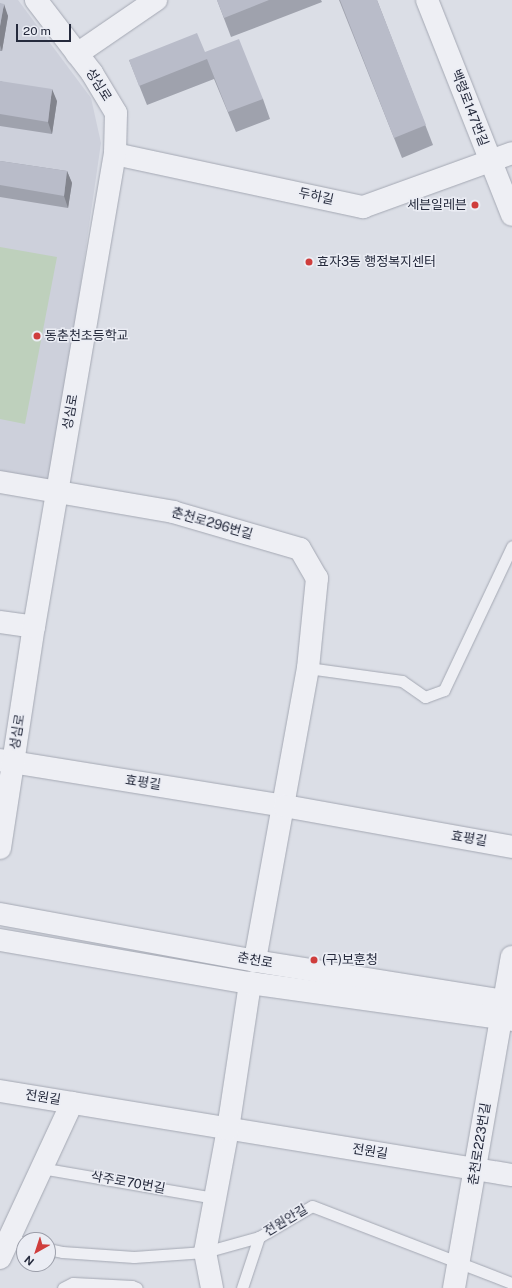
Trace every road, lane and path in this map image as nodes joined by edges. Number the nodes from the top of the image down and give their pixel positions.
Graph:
1 (36, 0) edge
2 (156, 0) edge
3 (427, 0) edge
4 (77, 54) junction
5 (114, 154) junction
6 (512, 154) edge
7 (490, 162) junction
8 (512, 215) edge
9 (0, 482) edge
10 (58, 491) junction
11 (512, 546) edge
12 (0, 622) edge
13 (34, 627) junction
14 (308, 668) junction
15 (7, 761) edge
16 (285, 806) junction
17 (512, 847) edge
18 (0, 848) edge
19 (0, 914) edge
20 (0, 940) edge
21 (512, 957) edge
22 (255, 961) junction
23 (250, 983) junction
24 (507, 1010) edge
25 (0, 1091) edge
26 (72, 1103) junction
27 (228, 1129) junction
28 (41, 1168) junction
29 (476, 1169) junction
30 (512, 1175) edge
31 (215, 1198) junction
32 (259, 1237) junction
33 (11, 1247) edge
34 (56, 1251) edge
35 (205, 1252) junction
36 (460, 1263) junction
37 (512, 1284) edge
38 (63, 1288) edge
39 (137, 1288) edge
40 (212, 1288) edge
41 (242, 1288) edge
42 (454, 1288) edge

1 - 4 street, 성심로
2 - 4 street
3 - 7 street, 백령로147번길
4 - 5 street, 성심로
5 - 7 street, 두하길
5 - 10 street, 성심로
6 - 7 street, 두하길
7 - 8 street, 백령로147번길
9 - 10 street, 춘천로296번길
10 - 13 street, 성심로
10 - 14 street, 춘천로296번길
11 - 14 lane
12 - 13 street
13 - 15 street, 성심로
14 - 16 street
15 - 16 street, 효평길
15 - 18 street, 성심로
16 - 17 street, 효평길
16 - 22 street
19 - 22 street, 춘천로
20 - 23 street, 춘천로
21 - 24 street
22 - 24 street, 춘천로
23 - 24 street, 춘천로
23 - 27 street
24 - 29 street, 춘천로223번길
25 - 26 street, 전원길
26 - 27 street, 전원길
26 - 28 street
27 - 29 street, 전원길
27 - 31 street
28 - 31 lane, 삭주로70번길
28 - 33 street
29 - 30 street, 전원길
29 - 36 street, 춘천로223번길
31 - 35 street
32 - 35 lane, 전원안길
32 - 36 lane, 전원안길
32 - 41 lane
34 - 35 lane, 전원안길
35 - 40 street
36 - 37 lane, 전원안길
36 - 42 street, 춘천로223번길
38 - 39 lane

